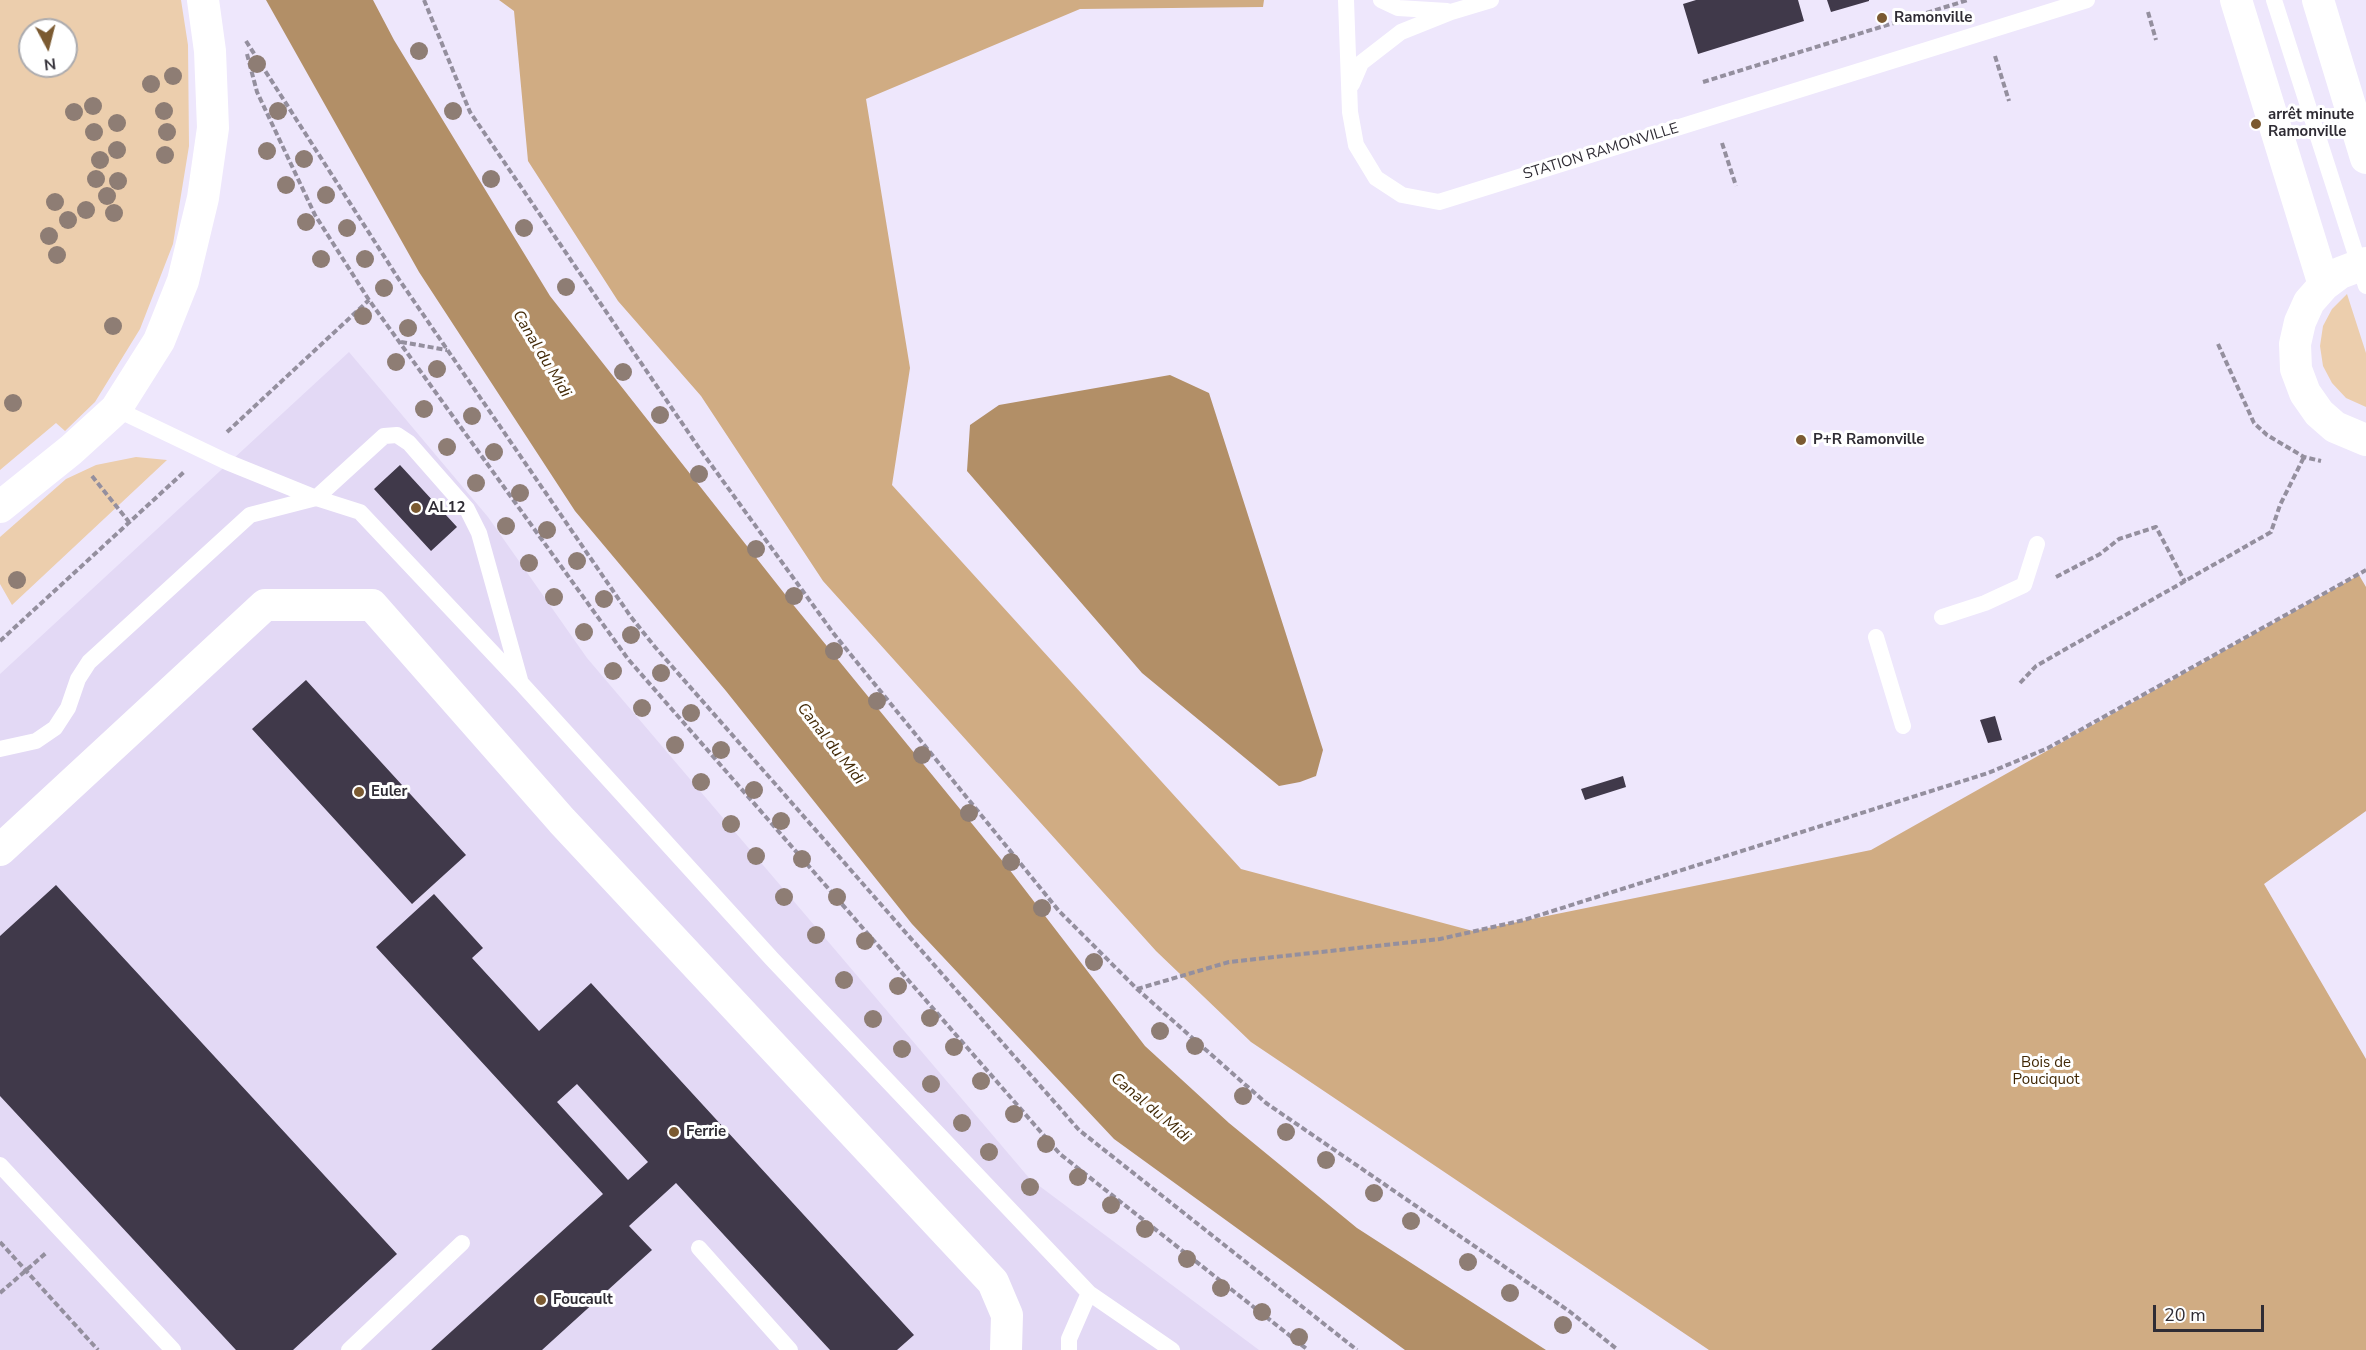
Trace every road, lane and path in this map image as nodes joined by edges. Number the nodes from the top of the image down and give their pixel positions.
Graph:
1 (203, 0) edge
2 (424, 0) edge
3 (1346, 0) edge
4 (1381, 0) edge
5 (1491, 0) edge
6 (1968, 0) edge
7 (2087, 0) edge
8 (2236, 0) edge
9 (2274, 0) edge
10 (2318, 0) edge
11 (1451, 12) junction
12 (2148, 12) dead end
13 (2156, 40) dead end
14 (1703, 81) dead end
15 (1350, 90) junction
16 (1720, 137) dead end
17 (2366, 158) edge
18 (1736, 186) dead end
19 (2364, 271) edge
20 (2324, 285) junction
21 (400, 342) junction
22 (2218, 344) dead end
23 (448, 350) junction
24 (116, 409) junction
25 (2366, 440) edge
26 (2304, 457) junction
27 (2323, 462) dead end
28 (316, 498) junction
29 (0, 507) edge
30 (2037, 544) dead end
31 (2366, 570) edge
32 (2185, 582) junction
33 (2024, 585) junction
34 (1942, 617) dead end
35 (1876, 636) dead end
36 (521, 683) junction
37 (2020, 683) dead end
38 (1903, 726) dead end
39 (0, 749) edge
40 (0, 850) edge
41 (1137, 989) junction
42 (0, 1165) edge
43 (67, 1235) junction
44 (0, 1242) edge
45 (462, 1243) dead end
46 (699, 1248) dead end
47 (25, 1271) junction
48 (0, 1293) edge
49 (1089, 1293) junction
50 (98, 1350) edge
51 (173, 1350) edge
52 (349, 1350) edge
53 (789, 1350) edge
54 (1006, 1350) edge
55 (1069, 1350) edge
56 (1172, 1350) edge
57 (1308, 1350) edge
58 (1356, 1350) edge
59 (1618, 1350) edge

1 - 24 street
2 - 41 path
3 - 15 lane
4 - 11 lane
5 - 11 lane, STATION RAMONVILLE
6 - 14 path
7 - 15 lane, STATION RAMONVILLE
8 - 20 street
9 - 19 lane
10 - 17 street
11 - 15 lane, STATION RAMONVILLE
12 - 13 path
16 - 18 path
19 - 20 street
20 - 25 street
21 - 23 path
21 - 23 path
21 - 57 path
22 - 26 path
23 - 58 path
24 - 28 lane
24 - 29 street
26 - 27 path
26 - 32 path
28 - 36 lane
28 - 36 lane
28 - 39 lane
30 - 33 lane
31 - 41 path
32 - 33 path
32 - 37 path
33 - 34 lane
35 - 38 lane
36 - 49 lane
40 - 54 street
41 - 59 path
42 - 43 lane
43 - 47 path
43 - 51 lane
44 - 47 path
45 - 52 lane
46 - 53 lane
47 - 48 path
47 - 50 path
49 - 55 lane
49 - 56 lane

